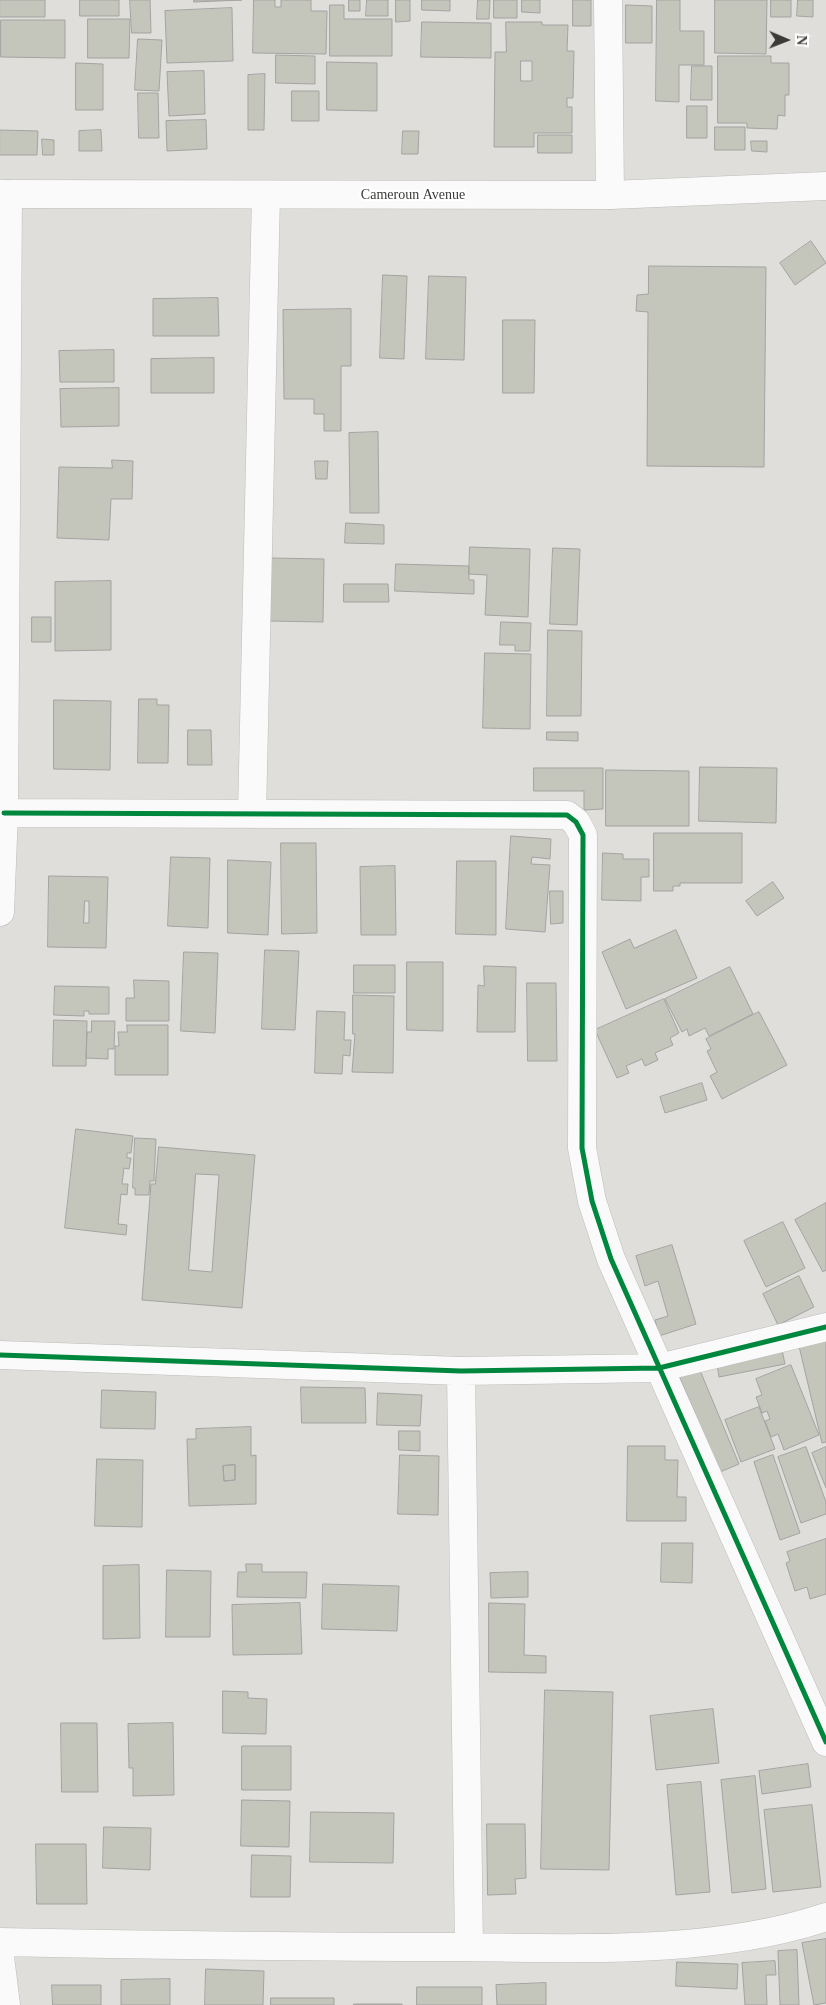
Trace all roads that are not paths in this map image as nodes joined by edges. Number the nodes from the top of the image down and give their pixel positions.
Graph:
1 (608, 0) edge
2 (826, 186) edge
3 (4, 194) edge
4 (266, 195) junction
5 (610, 195) junction
6 (4, 813) junction
7 (252, 814) junction
8 (0, 912) edge
9 (826, 1327) edge
10 (0, 1355) edge
11 (659, 1368) junction
12 (461, 1371) junction
13 (826, 1742) edge
14 (826, 1917) edge
15 (0, 1942) edge
16 (469, 1947) junction
17 (0, 1957) edge
18 (6, 2005) edge

1 - 5 street
2 - 5 street, Cameroun Avenue
3 - 4 street, Cameroun Avenue
3 - 6 street
4 - 5 street, Cameroun Avenue
4 - 7 street
6 - 7 street
6 - 8 street
7 - 11 street
9 - 11 street
10 - 12 street
11 - 12 street
11 - 13 street
12 - 16 street
14 - 16 street
15 - 16 street
17 - 18 street

